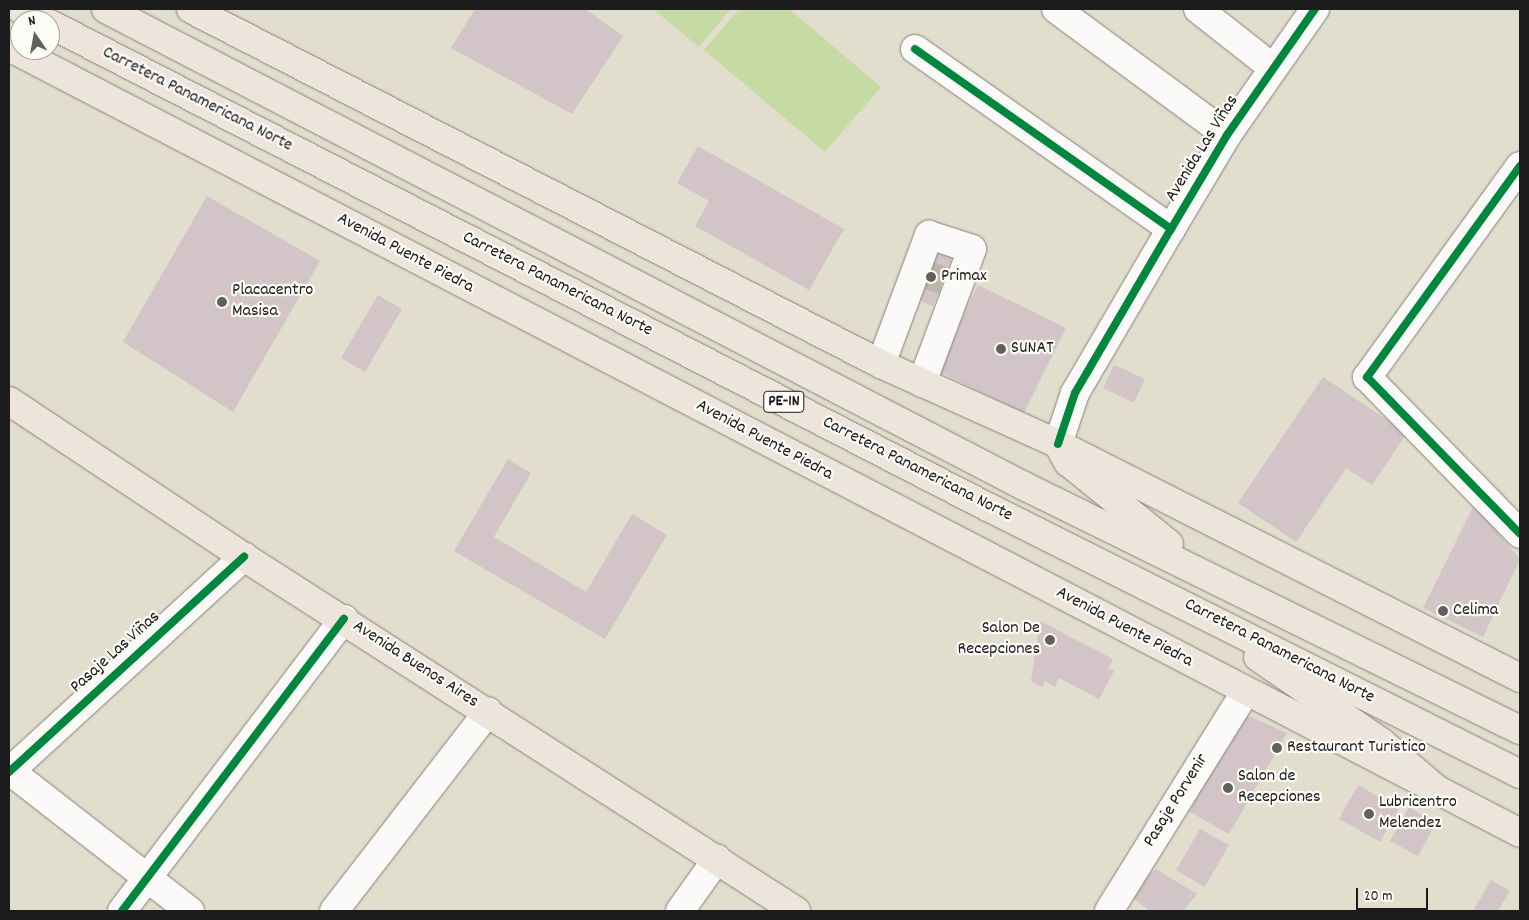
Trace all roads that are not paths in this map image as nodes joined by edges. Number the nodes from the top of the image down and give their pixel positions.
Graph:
1 (106, 9) edge
2 (191, 9) edge
3 (1056, 9) edge
4 (1198, 9) edge
5 (1315, 9) edge
6 (60, 29) edge
7 (9, 47) edge
8 (915, 49) dead end
9 (1273, 68) junction
10 (1227, 135) junction
11 (1520, 166) edge
12 (1172, 229) junction
13 (881, 364) junction
14 (922, 383) junction
15 (9, 401) edge
16 (1058, 444) junction
17 (1520, 534) edge
18 (244, 557) junction
19 (1204, 572) junction
20 (1184, 604) junction
21 (344, 619) junction
22 (1520, 678) edge
23 (1246, 691) junction
24 (488, 712) junction
25 (1520, 730) edge
26 (9, 771) edge
27 (1520, 774) edge
28 (1440, 792) junction
29 (1520, 833) edge
30 (717, 859) junction
31 (148, 880) junction
32 (122, 911) edge
33 (190, 911) edge
34 (334, 911) edge
35 (680, 911) edge
36 (796, 911) edge
37 (1108, 911) edge

1 - 19 main road, Carretera Panamericana Norte / PE-1N
2 - 13 main road
3 - 10 street
4 - 9 street
5 - 9 street, Avenida Las Viñas
6 - 20 main road, Carretera Panamericana Norte / PE-1N
7 - 23 main road, Avenida Puente Piedra
8 - 12 street
9 - 10 street, Avenida Las Viñas
10 - 12 street, Avenida Las Viñas
11 - 17 street
12 - 16 street, Avenida Las Viñas
13 - 14 main road
13 - 14 street
14 - 16 main road
15 - 18 main road, Avenida Buenos Aires
16 - 19 main road
16 - 22 main road
18 - 21 main road, Avenida Buenos Aires
18 - 26 street, Pasaje Las Viñas
19 - 25 main road, Carretera Panamericana Norte / PE-1N
20 - 27 main road, Carretera Panamericana Norte / PE-1N
20 - 28 main road
21 - 24 main road, Avenida Buenos Aires
21 - 31 street
23 - 28 main road, Avenida Puente Piedra
23 - 37 street, Pasaje Porvenir
24 - 30 main road, Avenida Buenos Aires
24 - 34 street
26 - 31 street
28 - 29 main road, Avenida Puente Piedra
30 - 35 street
30 - 36 main road, Avenida Buenos Aires
31 - 32 street
31 - 33 street

